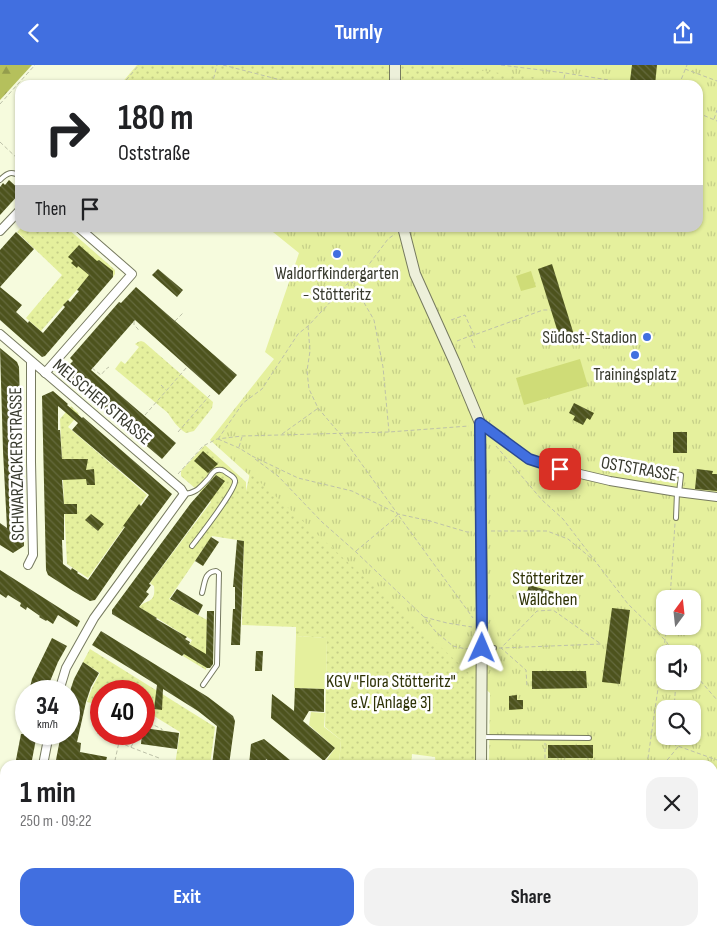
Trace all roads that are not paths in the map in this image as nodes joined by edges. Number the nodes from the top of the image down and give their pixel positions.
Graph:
1 (395, 65) edge
2 (395, 80) edge
3 (15, 174) edge
4 (0, 180) edge
5 (15, 215) edge
6 (0, 231) edge
7 (84, 232) edge
8 (404, 232) edge
9 (0, 334) edge
10 (31, 361) junction
11 (45, 373) junction
12 (480, 423) junction
13 (655, 470) dead end
14 (678, 493) junction
15 (184, 494) junction
16 (717, 497) edge
17 (676, 518) road end
18 (192, 546) dead end
19 (28, 565) dead end
20 (202, 593) dead end
21 (494, 647) road end
22 (482, 648) junction
23 (62, 680) edge
24 (203, 685) dead end
25 (482, 737) junction
26 (589, 738) dead end
27 (46, 745) edge
28 (44, 760) edge
29 (481, 760) edge

1 - 2 street
3 - 4 lane
5 - 6 street
7 - 11 street
8 - 12 street
9 - 10 street, MELSCHER STRASSE
10 - 11 street, MELSCHER STRASSE
10 - 19 street, SCHWARZACKERSTRASSE
11 - 15 street, MELSCHER STRASSE
12 - 14 street, OSTSTRASSE
12 - 22 street
13 - 14 lane
14 - 16 street, OSTSTRASSE
14 - 17 lane
15 - 18 lane
15 - 23 street
20 - 24 lane
21 - 22 lane
22 - 25 street
25 - 26 lane
25 - 29 street
27 - 28 street

